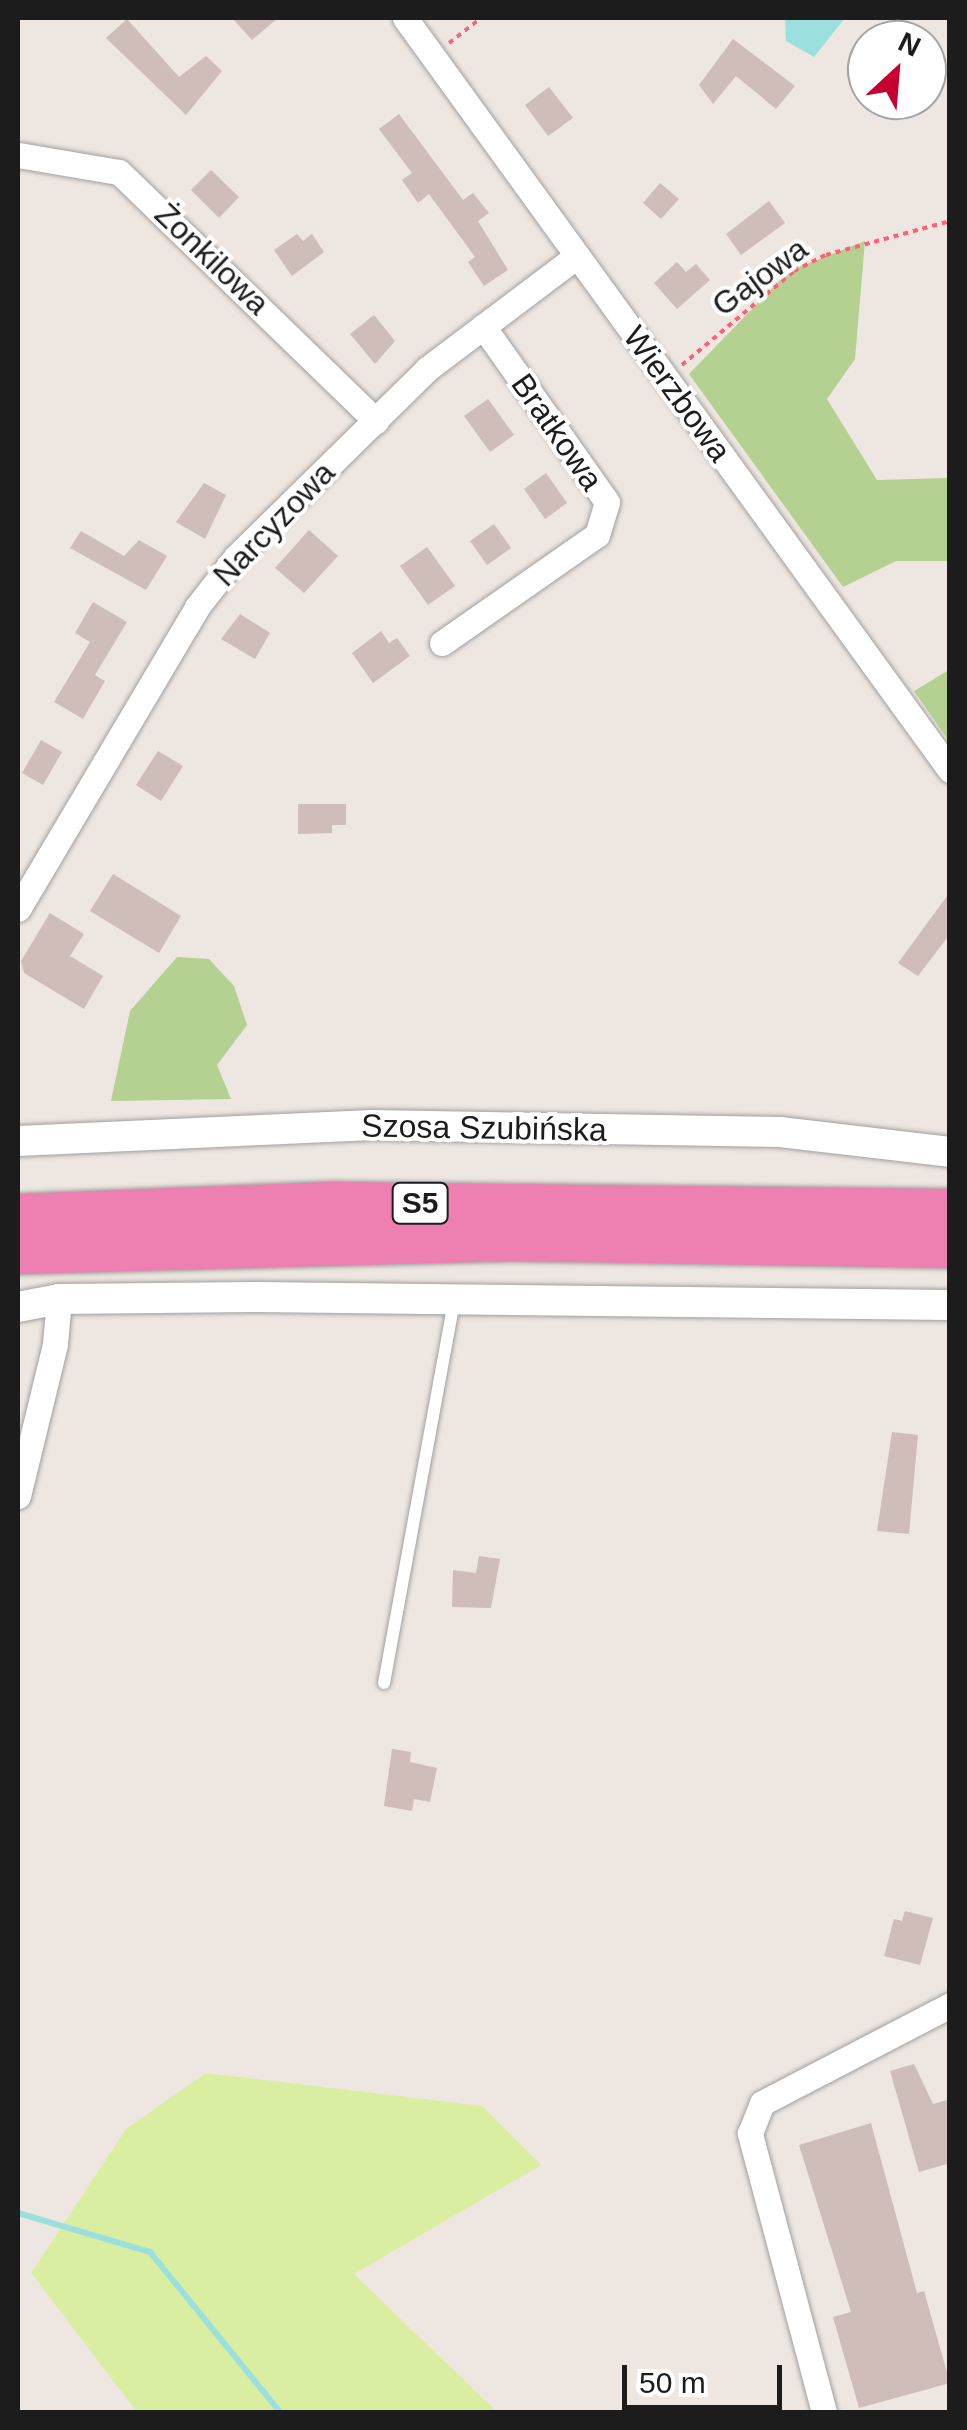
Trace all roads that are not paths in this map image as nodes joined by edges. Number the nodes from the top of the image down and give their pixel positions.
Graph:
1 (405, 18) edge
2 (18, 155) edge
3 (577, 256) junction
4 (483, 326) junction
5 (376, 421) junction
6 (442, 643) dead end
7 (950, 770) edge
8 (18, 910) edge
9 (18, 1141) edge
10 (950, 1152) edge
11 (950, 1210) edge
12 (18, 1215) edge
13 (950, 1247) edge
14 (18, 1253) edge
15 (455, 1298) junction
16 (59, 1299) junction
17 (950, 1305) edge
18 (18, 1307) edge
19 (18, 1496) edge
20 (384, 1684) dead end
21 (950, 2005) edge
22 (824, 2412) edge

1 - 3 street, Wierzbowa
2 - 5 street, Żonkilowa
3 - 4 street, Narcyzowa
3 - 7 street, Wierzbowa
4 - 5 street, Narcyzowa
4 - 6 street, Bratkowa
5 - 8 street, Narcyzowa
9 - 10 street, Szosa Szubińska
11 - 12 highway, S5
13 - 14 highway, S5
15 - 16 street
15 - 17 street
15 - 20 lane
16 - 18 street
16 - 19 street
21 - 22 street

